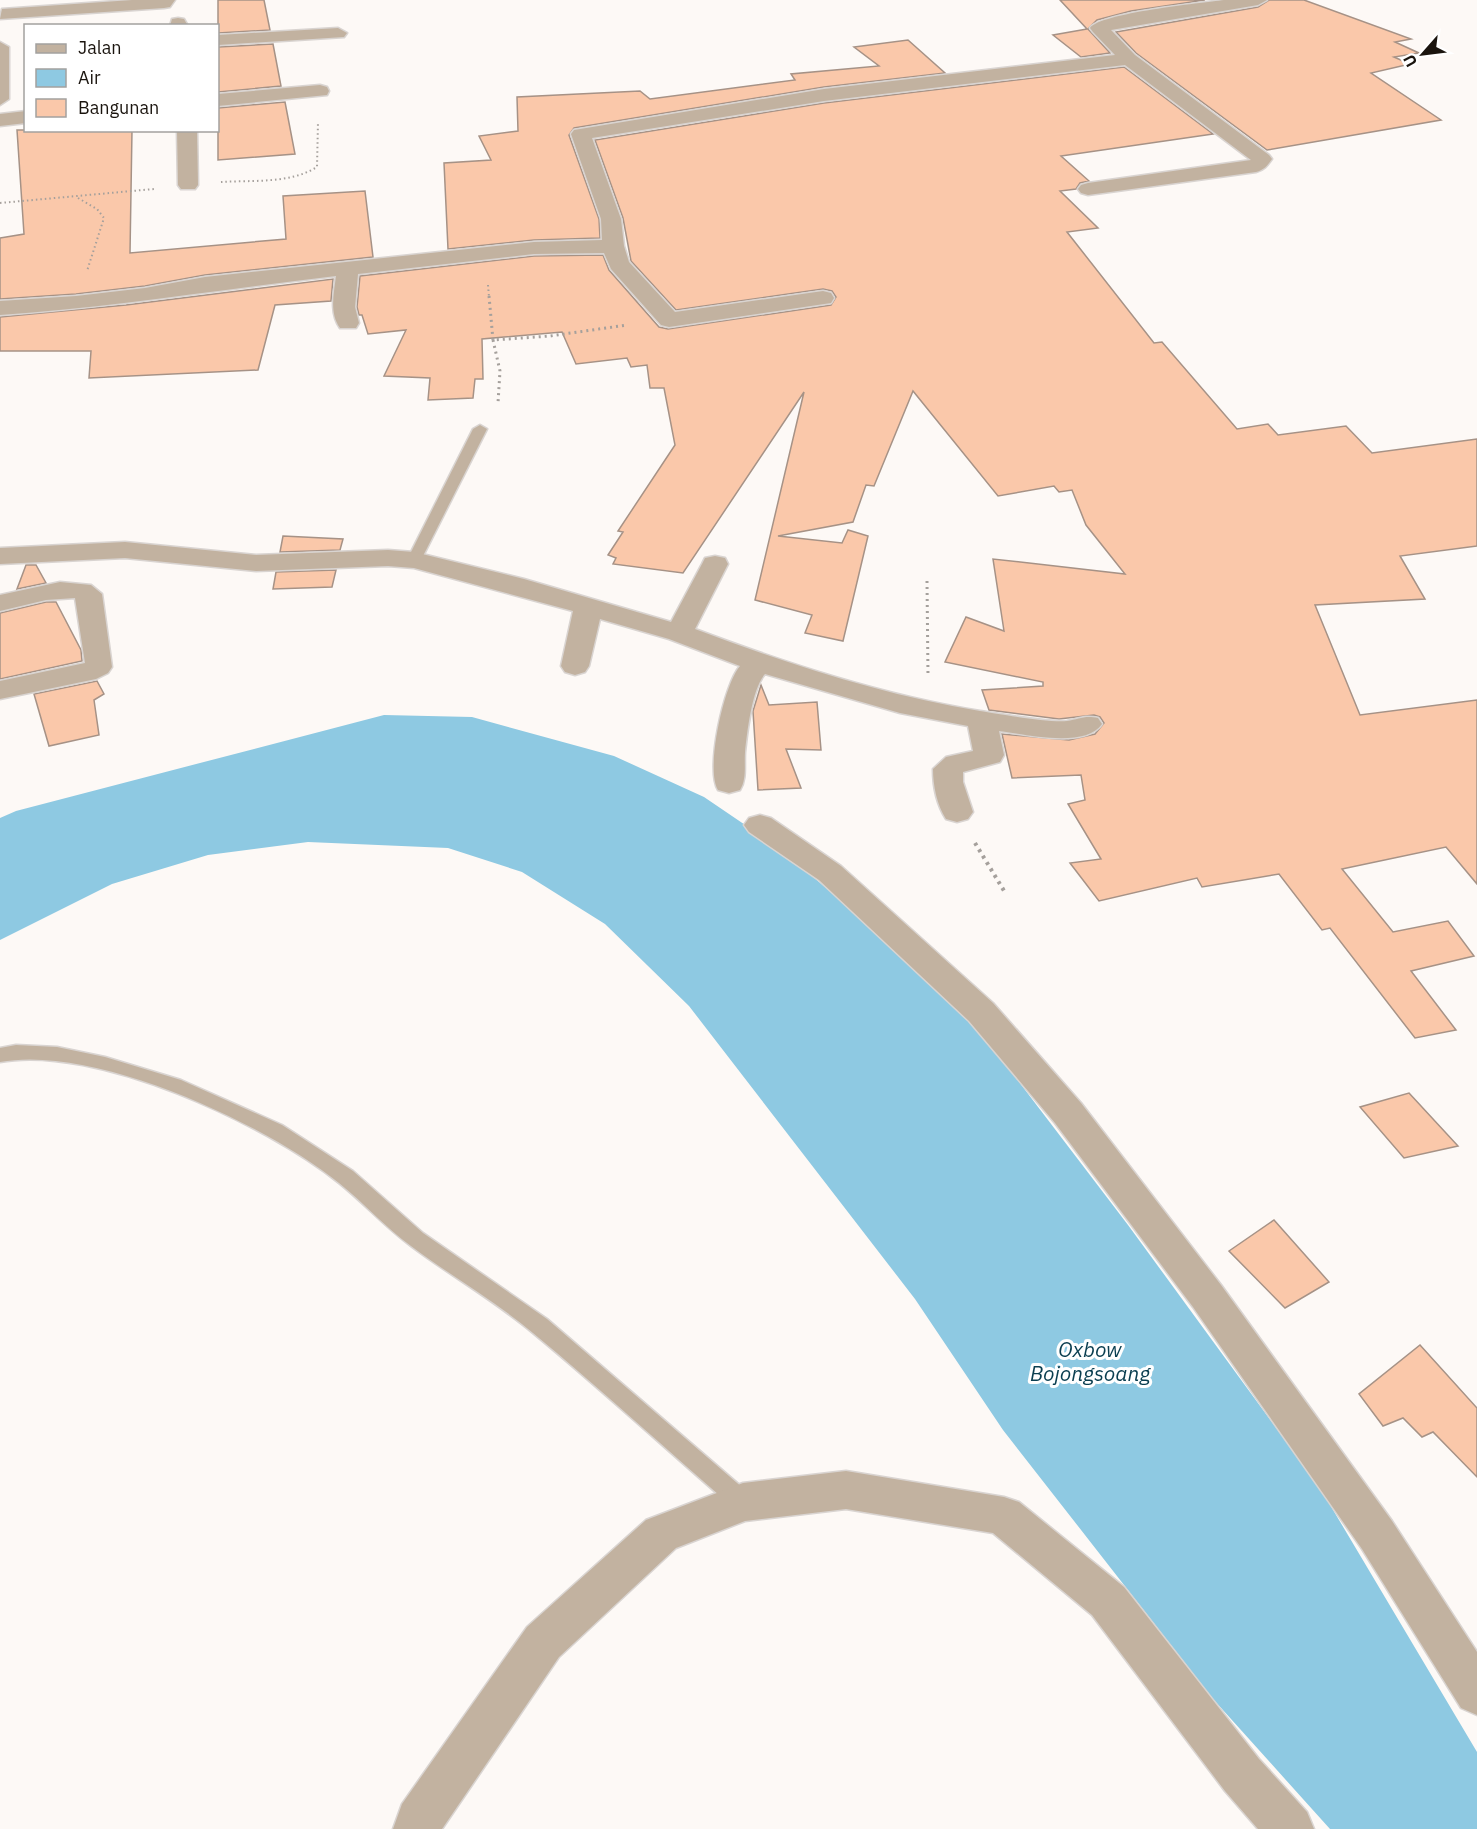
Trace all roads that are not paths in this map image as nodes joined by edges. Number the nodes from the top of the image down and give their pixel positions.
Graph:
1 (166, 0) edge
2 (1258, 0) edge
3 (3, 7) edge
4 (338, 33) dead end
5 (0, 38) edge
6 (219, 40) edge
7 (0, 47) edge
8 (1129, 59) junction
9 (0, 70) edge
10 (873, 72) dead end
11 (889, 87) junction
12 (320, 91) dead end
13 (0, 99) edge
14 (219, 100) edge
15 (24, 117) edge
16 (0, 120) edge
17 (187, 132) edge
18 (188, 185) dead end
19 (1088, 189) dead end
20 (613, 246) junction
21 (347, 270) junction
22 (823, 298) dead end
23 (0, 308) edge
24 (348, 323) dead end
25 (480, 429) dead end
26 (0, 555) edge
27 (414, 560) junction
28 (715, 564) dead end
29 (0, 603) edge
30 (588, 608) junction
31 (679, 633) junction
32 (759, 663) junction
33 (575, 666) dead end
34 (0, 690) edge
35 (982, 720) junction
36 (1087, 724) dead end
37 (729, 783) dead end
38 (957, 812) road end
39 (760, 825) dead end
40 (0, 1055) edge
41 (743, 1502) junction
42 (1477, 1693) edge
43 (417, 1829) edge
44 (1290, 1829) edge

1 - 3 street
2 - 8 street
3 - 5 street
4 - 6 street
7 - 9 street
8 - 11 street
8 - 19 street
9 - 13 street
10 - 11 street
11 - 20 street
12 - 14 street
15 - 16 street
17 - 18 street
20 - 21 street
20 - 22 street
21 - 23 street
21 - 24 street
25 - 27 lane
26 - 27 street
27 - 30 street
28 - 31 street
29 - 34 street
30 - 31 street
30 - 33 street
31 - 32 street
32 - 35 street
32 - 37 street
35 - 36 street
35 - 38 street
39 - 42 street
40 - 41 lane
41 - 43 street
41 - 44 street

